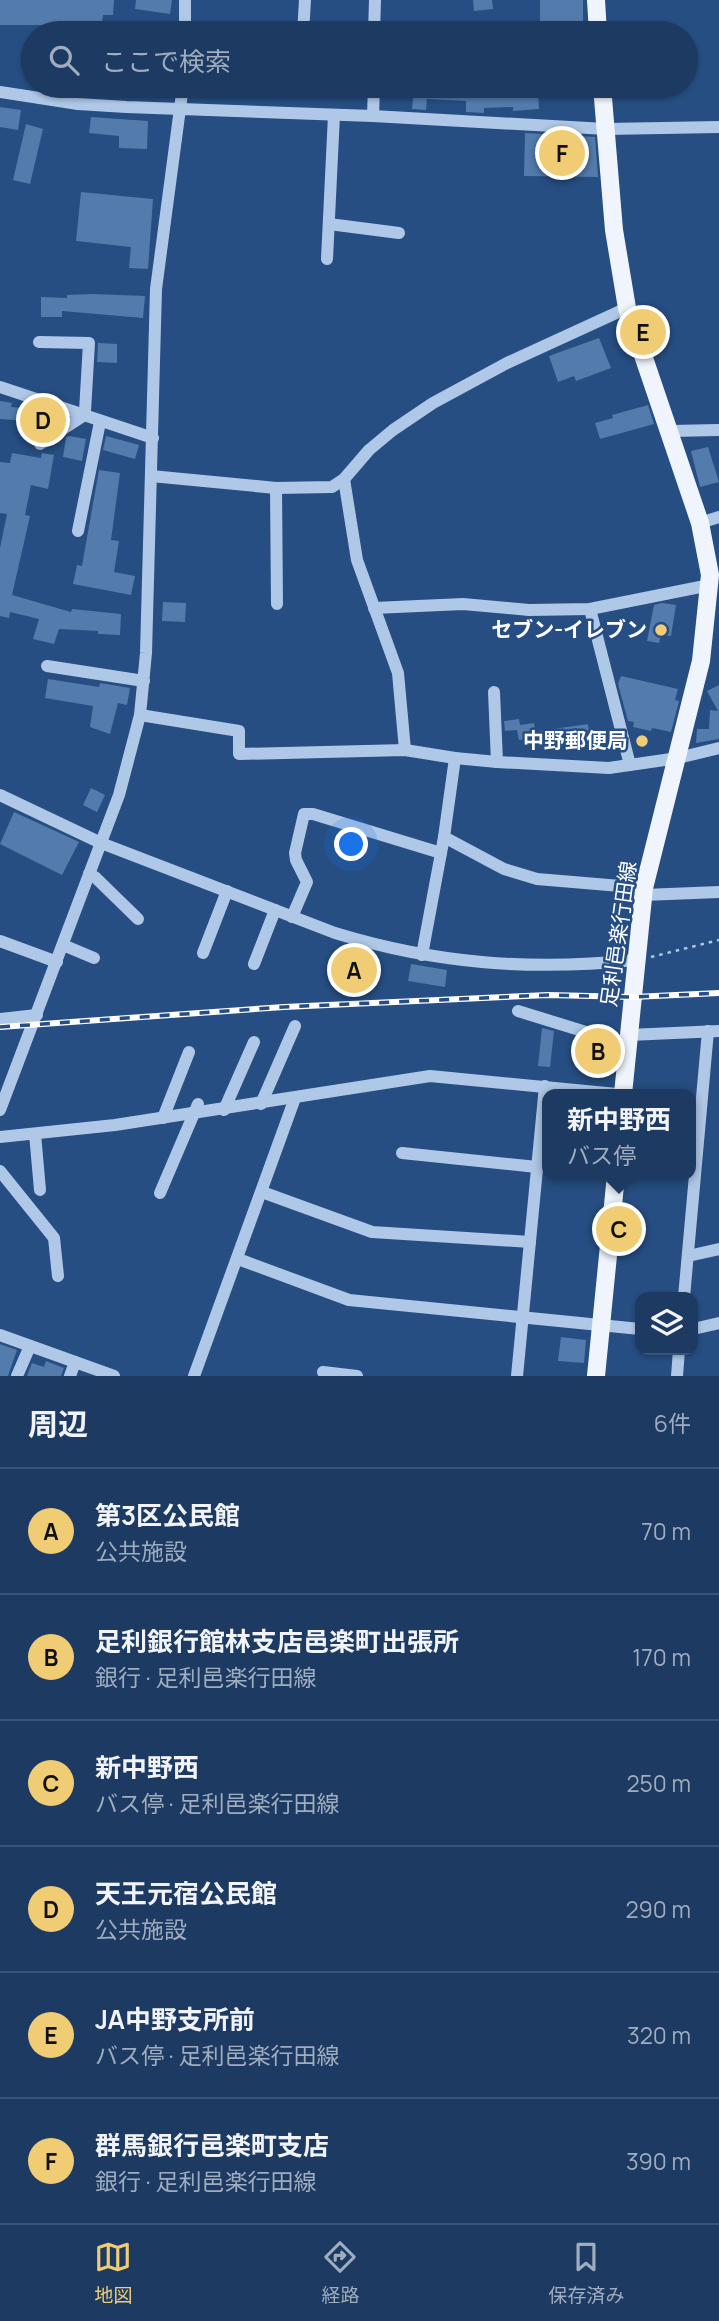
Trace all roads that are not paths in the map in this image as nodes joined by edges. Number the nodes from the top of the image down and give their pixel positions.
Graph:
1 (185, 0) edge
2 (305, 0) edge
3 (374, 0) edge
4 (596, 0) edge
5 (186, 21) edge
6 (304, 21) edge
7 (374, 21) edge
8 (597, 21) edge
9 (0, 92) edge
10 (21, 95) edge
11 (40, 98) edge
12 (182, 98) edge
13 (374, 98) edge
14 (604, 98) edge
15 (180, 110) junction
16 (334, 115) junction
17 (373, 117) junction
18 (719, 127) edge
19 (606, 129) junction
20 (329, 224) junction
21 (399, 233) dead end
22 (327, 259) dead end
23 (627, 308) junction
24 (39, 342) dead end
25 (0, 387) edge
26 (83, 416) junction
27 (100, 422) junction
28 (719, 430) edge
29 (670, 431) junction
30 (153, 438) junction
31 (40, 444) dead end
32 (151, 476) junction
33 (344, 479) junction
34 (276, 488) junction
35 (719, 517) edge
36 (700, 523) junction
37 (78, 531) dead end
38 (713, 583) edge
39 (277, 604) dead end
40 (374, 608) junction
41 (590, 610) junction
42 (47, 666) dead end
43 (144, 681) junction
44 (494, 692) dead end
45 (139, 715) junction
46 (719, 748) edge
47 (405, 750) junction
48 (455, 758) junction
49 (678, 758) junction
50 (497, 762) junction
51 (630, 765) junction
52 (0, 795) edge
53 (444, 838) junction
54 (101, 843) junction
55 (441, 853) junction
56 (89, 874) junction
57 (227, 891) junction
58 (644, 891) junction
59 (719, 891) edge
60 (275, 910) junction
61 (292, 917) junction
62 (138, 919) dead end
63 (0, 941) edge
64 (63, 946) junction
65 (203, 953) dead end
66 (422, 955) junction
67 (94, 958) dead end
68 (640, 959) junction
69 (57, 962) junction
70 (254, 964) dead end
71 (518, 1011) dead end
72 (37, 1015) junction
73 (0, 1018) edge
74 (295, 1026) dead end
75 (713, 1031) edge
76 (628, 1040) junction
77 (254, 1042) dead end
78 (189, 1052) dead end
79 (545, 1086) junction
80 (545, 1089) edge
81 (572, 1089) edge
82 (623, 1089) edge
83 (295, 1098) junction
84 (261, 1104) junction
85 (195, 1109) junction
86 (0, 1110) edge
87 (224, 1110) junction
88 (542, 1116) edge
89 (163, 1118) junction
90 (34, 1134) junction
91 (0, 1137) edge
92 (402, 1153) dead end
93 (537, 1167) junction
94 (0, 1171) edge
95 (615, 1180) edge
96 (40, 1191) dead end
97 (262, 1192) junction
98 (160, 1193) dead end
99 (530, 1242) junction
100 (719, 1249) edge
101 (688, 1256) junction
102 (238, 1259) junction
103 (58, 1276) dead end
104 (684, 1292) edge
105 (524, 1318) junction
106 (719, 1323) edge
107 (601, 1326) junction
108 (698, 1328) edge
109 (635, 1329) edge
110 (0, 1335) edge
111 (30, 1346) junction
112 (679, 1355) edge
113 (75, 1362) junction
114 (323, 1372) dead end
115 (17, 1376) edge
116 (70, 1376) edge
117 (114, 1376) edge
118 (194, 1376) edge
119 (357, 1376) edge
120 (517, 1376) edge
121 (596, 1376) edge
122 (677, 1376) edge

1 - 5 street
2 - 6 street
3 - 7 street
4 - 8 main road
9 - 10 street
11 - 15 street
12 - 15 street
13 - 17 street
14 - 19 main road, 足利邑楽行田線
15 - 16 street
15 - 30 street
16 - 17 street
16 - 20 street
17 - 19 street
18 - 19 street
19 - 23 main road, 足利邑楽行田線
20 - 21 street
20 - 22 street
23 - 29 main road, 足利邑楽行田線
23 - 33 street
24 - 26 street
25 - 26 street
26 - 27 street
26 - 31 street
27 - 30 street
27 - 37 street
28 - 29 street
29 - 36 main road, 足利邑楽行田線
30 - 32 street
32 - 34 street
32 - 43 street
33 - 34 street
33 - 40 street
34 - 39 street
35 - 36 street
36 - 38 main road, 足利邑楽行田線
38 - 41 street
38 - 49 main road, 足利邑楽行田線
40 - 41 street
40 - 47 street
41 - 51 street
42 - 43 street
43 - 45 street
44 - 50 street
45 - 47 street
45 - 54 street
46 - 49 street
47 - 48 street
48 - 50 street
48 - 53 street
49 - 51 street
49 - 58 main road, 足利邑楽行田線
50 - 51 street
52 - 54 street
53 - 55 street
53 - 58 street
54 - 56 street
54 - 57 street
55 - 61 street
55 - 66 street
56 - 62 street
56 - 64 street
57 - 60 street
57 - 65 street
58 - 59 street
58 - 68 main road, 足利邑楽行田線
60 - 61 street
60 - 70 street
61 - 66 street
63 - 69 street
64 - 67 street
64 - 69 street
66 - 68 street
68 - 76 main road, 足利邑楽行田線
69 - 72 street
71 - 76 street
72 - 73 street
72 - 86 street
74 - 84 street
75 - 76 street
75 - 101 street
76 - 82 main road, 足利邑楽行田線
77 - 87 street
78 - 89 street
79 - 80 street
79 - 81 street
79 - 83 street
83 - 84 street
83 - 97 street
84 - 87 street
85 - 87 street
85 - 89 street
85 - 98 street
88 - 93 street
89 - 90 street
90 - 91 street
90 - 96 street
92 - 93 street
93 - 99 street
94 - 103 street
95 - 107 main road
97 - 99 street
97 - 102 street
99 - 105 street
100 - 101 street
101 - 104 street
102 - 105 street
102 - 118 street
105 - 107 street
105 - 120 street
106 - 108 street
107 - 109 street
107 - 121 main road
110 - 111 street
111 - 113 street
111 - 115 street
112 - 122 street
113 - 116 street
113 - 117 street
114 - 119 street

